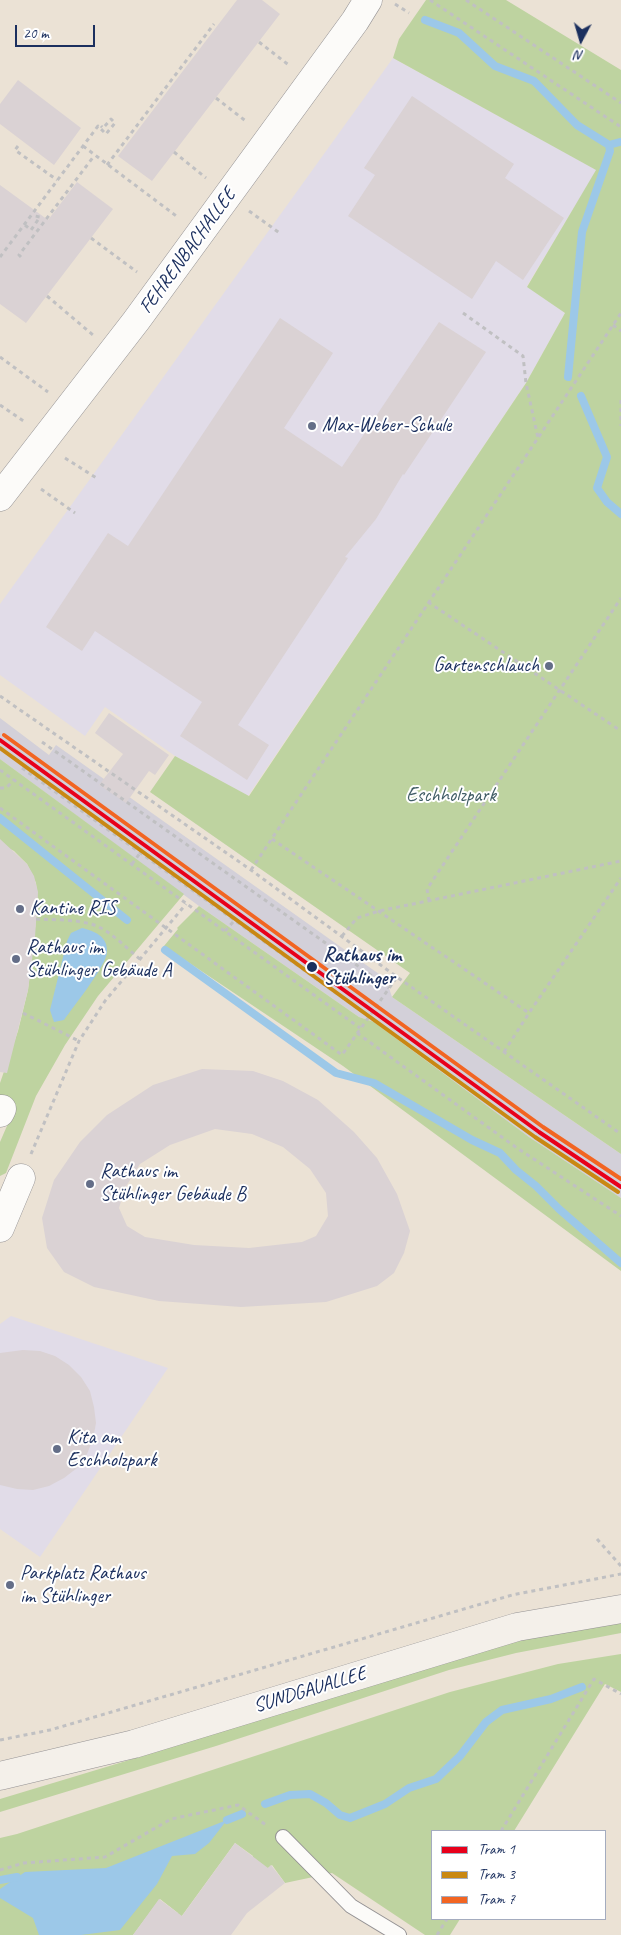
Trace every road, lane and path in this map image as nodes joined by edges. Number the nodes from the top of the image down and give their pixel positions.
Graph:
1 (368, 0) edge
2 (388, 0) edge
3 (430, 0) edge
4 (466, 0) edge
5 (409, 13) dead end
6 (214, 24) dead end
7 (258, 42) dead end
8 (311, 82) junction
9 (216, 98) dead end
10 (621, 103) edge
11 (101, 126) dead end
12 (621, 127) edge
13 (270, 140) junction
14 (18, 146) dead end
15 (83, 146) junction
16 (174, 152) dead end
17 (94, 156) junction
18 (107, 165) junction
19 (57, 180) junction
20 (228, 196) junction
21 (35, 216) dead end
22 (25, 225) junction
23 (201, 234) junction
24 (281, 234) dead end
25 (91, 238) dead end
26 (0, 257) edge
27 (21, 257) dead end
28 (160, 289) junction
29 (47, 296) dead end
30 (463, 312) dead end
31 (621, 313) edge
32 (613, 325) junction
33 (621, 331) edge
34 (112, 352) junction
35 (0, 357) edge
36 (621, 400) edge
37 (69, 408) junction
38 (621, 426) edge
39 (538, 439) junction
40 (84, 470) dead end
41 (98, 479) dead end
42 (0, 497) edge
43 (60, 503) dead end
44 (75, 513) dead end
45 (621, 598) edge
46 (428, 602) junction
47 (560, 691) junction
48 (0, 696) edge
49 (621, 731) edge
50 (42, 742) dead end
51 (22, 768) dead end
52 (0, 770) edge
53 (14, 780) junction
54 (0, 788) edge
55 (0, 808) edge
56 (272, 839) junction
57 (140, 853) junction
58 (621, 861) edge
59 (132, 864) junction
60 (251, 870) junction
61 (621, 878) edge
62 (429, 900) junction
63 (186, 904) junction
64 (378, 911) junction
65 (36, 919) dead end
66 (234, 921) junction
67 (167, 929) junction
68 (225, 931) junction
69 (342, 936) junction
70 (140, 960) junction
71 (397, 977) junction
72 (389, 988) junction
73 (23, 1013) dead end
74 (529, 1013) junction
75 (368, 1016) junction
76 (360, 1028) junction
77 (356, 1032) junction
78 (79, 1041) junction
79 (504, 1052) junction
80 (0, 1109) edge
81 (0, 1113) edge
82 (621, 1134) edge
83 (21, 1178) joint
84 (2, 1214) edge
85 (621, 1216) edge
86 (597, 1539) dead end
87 (621, 1566) edge
88 (621, 1574) edge
89 (621, 1609) edge
90 (621, 1694) edge
91 (0, 1740) edge
92 (0, 1776) edge
93 (502, 1830) edge
94 (283, 1837) joint
95 (0, 1870) edge
96 (446, 1920) edge
97 (399, 1935) edge
98 (437, 1935) edge

1 - 8 street, FEHRENBACHALLEE
2 - 5 path
3 - 12 path
4 - 10 path
6 - 18 path
7 - 8 path
8 - 13 street, FEHRENBACHALLEE
9 - 13 path
11 - 15 path
13 - 20 street, FEHRENBACHALLEE
14 - 19 path
15 - 17 path
15 - 19 path
16 - 20 path
17 - 18 path
17 - 27 path
18 - 23 path
19 - 22 path
20 - 23 street, FEHRENBACHALLEE
20 - 24 path
21 - 22 path
22 - 26 path
23 - 28 street, FEHRENBACHALLEE
25 - 28 path
28 - 34 street, FEHRENBACHALLEE
29 - 34 path
30 - 39 path
31 - 32 path
32 - 33 path
32 - 39 path
34 - 37 street, FEHRENBACHALLEE
35 - 37 path
36 - 38 path
37 - 42 street, FEHRENBACHALLEE
39 - 46 path
40 - 41 path
43 - 44 path
45 - 47 path
46 - 47 path
46 - 56 path
47 - 49 path
47 - 62 path
48 - 60 path
50 - 72 path
51 - 57 path
52 - 53 path
53 - 54 path
53 - 59 path
55 - 67 path
56 - 60 path
56 - 64 path
57 - 59 path
57 - 66 path
58 - 62 path
59 - 63 path
60 - 69 path
61 - 74 path
62 - 64 path
63 - 67 path
63 - 68 path
64 - 69 path
64 - 74 path
65 - 70 path
66 - 68 path
66 - 75 path
67 - 70 path
67 - 77 path
68 - 76 path
69 - 71 path
70 - 78 path
71 - 72 path
71 - 79 path
72 - 75 path
73 - 78 path
74 - 79 path
75 - 76 path
76 - 77 path
77 - 85 path
78 - 83 path
79 - 82 path
80 - 81 street
83 - 84 street
86 - 87 path
88 - 91 path
89 - 92 street, SUNDGAUALLEE
90 - 93 path
94 - 95 path
94 - 97 lane
96 - 98 path

